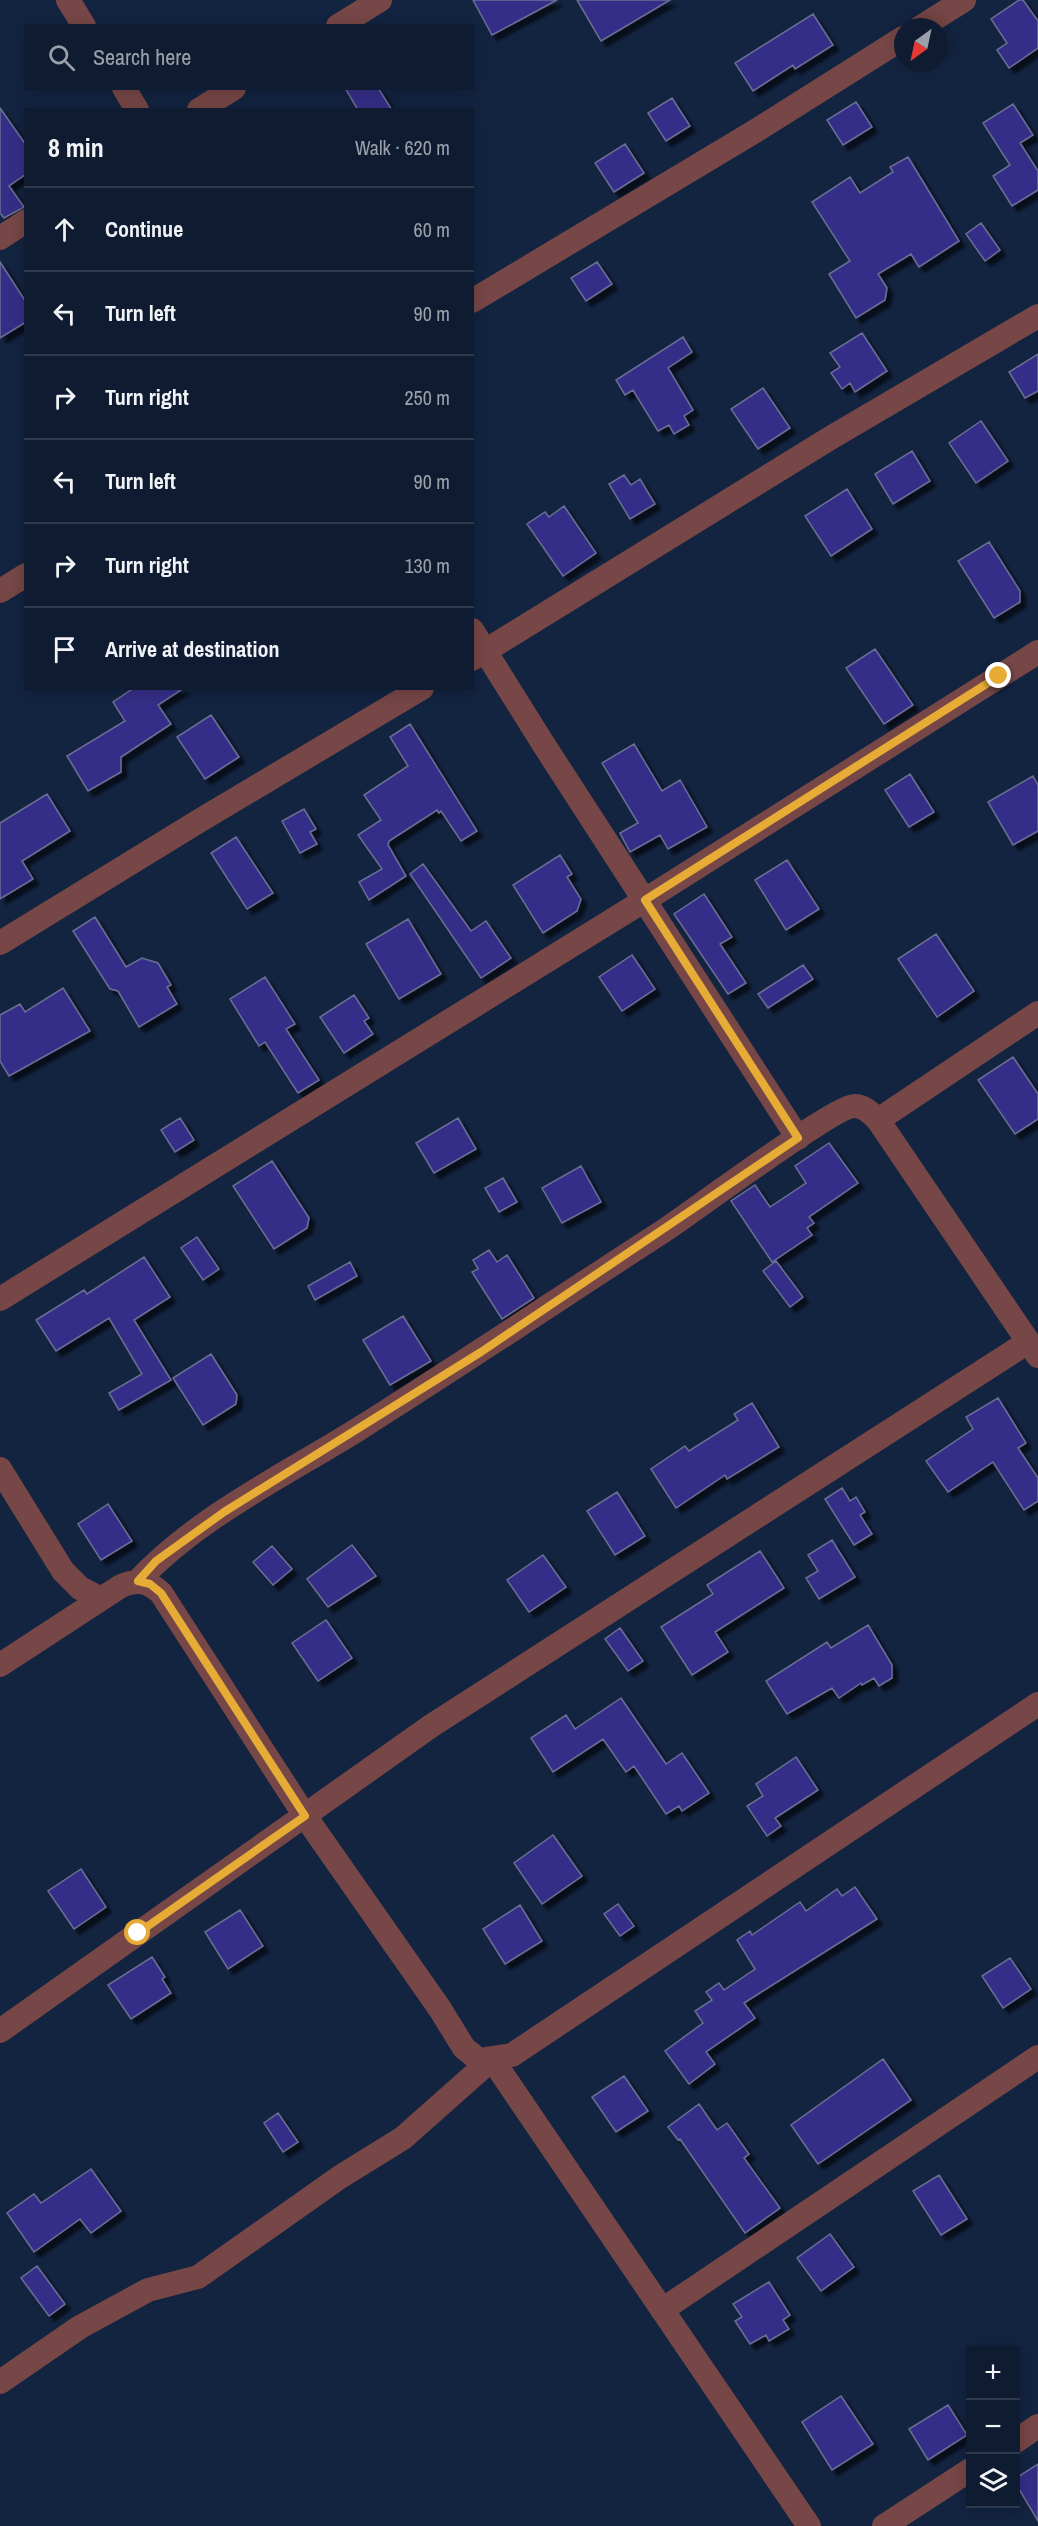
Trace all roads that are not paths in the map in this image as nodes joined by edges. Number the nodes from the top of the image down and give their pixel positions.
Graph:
1 (68, 0) edge
2 (380, 0) edge
3 (964, 0) edge
4 (935, 18) edge
5 (83, 24) edge
6 (341, 24) edge
7 (894, 44) edge
8 (125, 90) edge
9 (231, 90) edge
10 (136, 108) edge
11 (202, 108) edge
12 (24, 222) edge
13 (0, 238) edge
14 (474, 300) edge
15 (1038, 316) edge
16 (24, 576) edge
17 (0, 591) edge
18 (474, 637) edge
19 (1038, 652) edge
20 (479, 655) edge
21 (419, 690) edge
22 (645, 900) junction
23 (0, 943) edge
24 (1038, 1013) edge
25 (878, 1120) junction
26 (798, 1138) junction
27 (0, 1299) edge
28 (1035, 1351) edge
29 (0, 1469) edge
30 (138, 1581) junction
31 (101, 1599) junction
32 (0, 1665) edge
33 (1038, 1704) edge
34 (305, 1816) junction
35 (0, 2031) edge
36 (1038, 2057) edge
37 (492, 2059) junction
38 (662, 2310) junction
39 (0, 2382) edge
40 (1038, 2426) edge
41 (1020, 2438) edge
42 (966, 2473) edge
43 (810, 2526) edge
44 (884, 2526) edge

1 - 5 street
2 - 6 street
3 - 4 street
7 - 14 street
8 - 10 street
9 - 11 street
12 - 13 street
15 - 20 street
16 - 17 street
18 - 20 street
19 - 22 street
20 - 22 street
21 - 23 street
22 - 26 street
22 - 27 street
24 - 25 street
25 - 26 street
25 - 28 street
26 - 30 street
28 - 34 street
29 - 31 street
30 - 31 street
30 - 34 street
31 - 32 street
33 - 37 street
34 - 35 street
34 - 37 street
36 - 38 street
37 - 38 street
37 - 39 street
38 - 43 street
40 - 41 street
42 - 44 street

